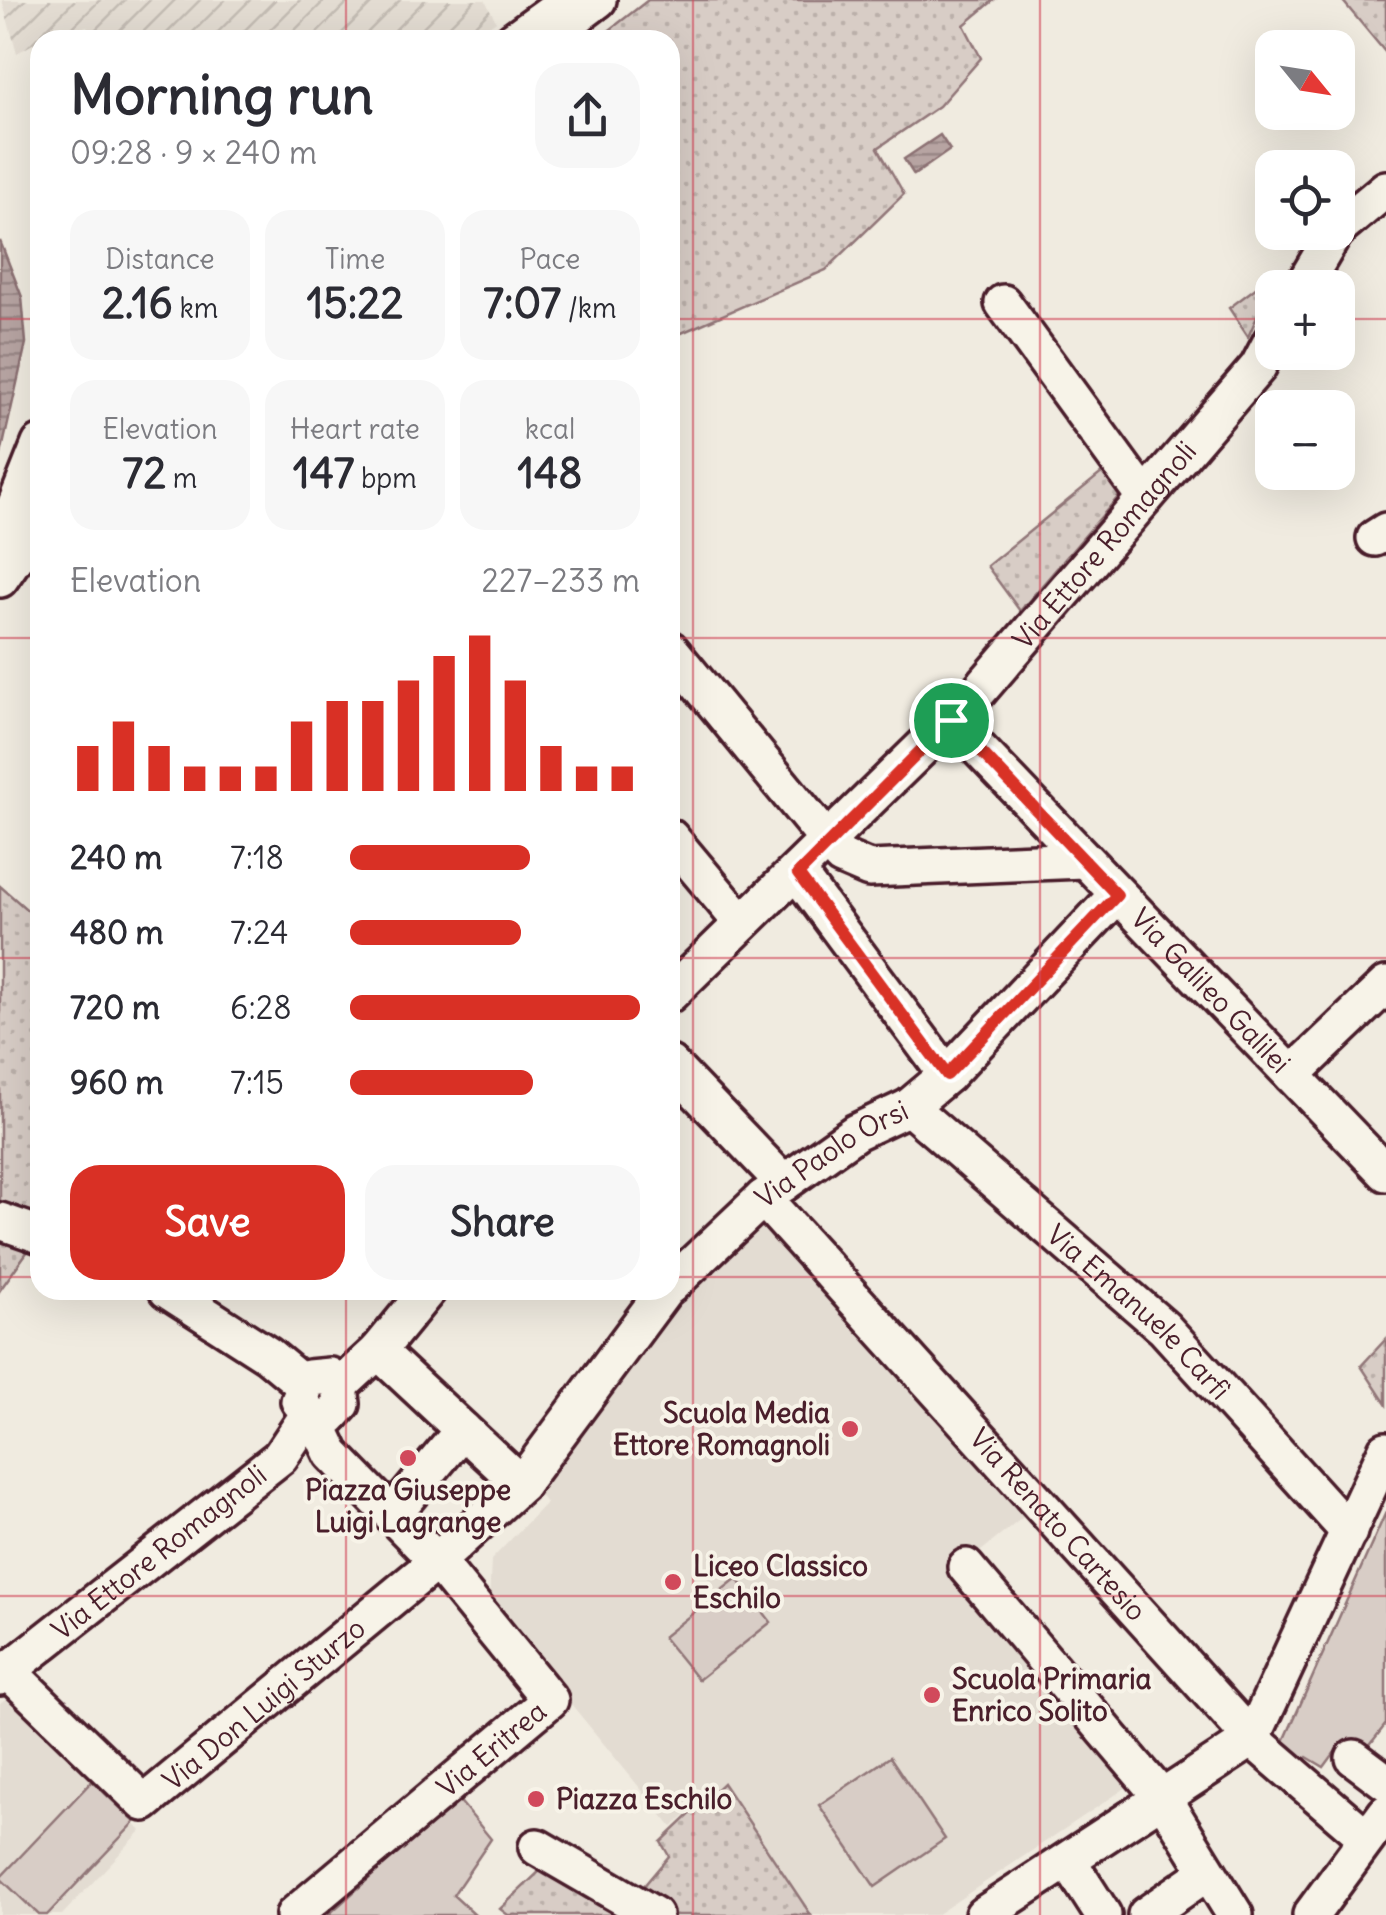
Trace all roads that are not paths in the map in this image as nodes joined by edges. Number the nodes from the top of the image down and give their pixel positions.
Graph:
1 (568, 0) edge
2 (598, 0) edge
3 (527, 30) edge
4 (558, 30) edge
5 (1386, 189) edge
6 (1355, 215) edge
7 (1003, 304) dead end
8 (1255, 370) edge
9 (30, 469) edge
10 (1144, 498) junction
11 (30, 536) edge
12 (0, 544) edge
13 (0, 579) edge
14 (680, 661) edge
15 (951, 720) junction
16 (827, 844) junction
17 (680, 849) edge
18 (1083, 860) junction
19 (798, 874) junction
20 (1117, 895) junction
21 (742, 923) junction
22 (680, 984) edge
23 (1386, 985) edge
24 (947, 1075) junction
25 (1292, 1075) junction
26 (680, 1076) edge
27 (909, 1107) junction
28 (1386, 1174) edge
29 (774, 1190) junction
30 (0, 1221) edge
31 (30, 1231) edge
32 (680, 1277) edge
33 (183, 1300) edge
34 (420, 1300) edge
35 (659, 1300) edge
36 (378, 1351) junction
37 (309, 1406) junction
38 (463, 1430) junction
39 (1386, 1450) edge
40 (521, 1484) junction
41 (392, 1515) junction
42 (1350, 1532) junction
43 (438, 1562) junction
44 (966, 1567) dead end
45 (4, 1674) edge
46 (1252, 1739) junction
47 (1354, 1758) dead end
48 (1386, 1782) edge
49 (1164, 1800) junction
50 (1377, 1826) edge
51 (537, 1847) dead end
52 (1068, 1862) junction
53 (1208, 1872) junction
54 (294, 1915) edge
55 (654, 1915) edge
56 (984, 1915) edge
57 (1104, 1915) edge
58 (1146, 1915) edge
59 (1236, 1915) edge
60 (1310, 1915) edge

1 - 3 street
2 - 4 street
5 - 6 street
7 - 10 street
8 - 10 street, Via Ettore Romagnoli
9 - 12 street
10 - 15 street, Via Ettore Romagnoli
11 - 13 street
14 - 16 street
15 - 16 street, Via Ettore Romagnoli
15 - 18 street, Via Galileo Galilei
16 - 18 street
16 - 19 street, Via Ettore Romagnoli
17 - 21 street
18 - 20 street, Via Galileo Galilei
19 - 21 street, Via Ettore Romagnoli
19 - 24 street
20 - 24 street, Via Paolo Orsi
20 - 25 street, Via Galileo Galilei
21 - 22 street, Via Ettore Romagnoli
23 - 25 street
24 - 27 street, Via Paolo Orsi
25 - 28 street, Via Galileo Galilei
26 - 29 street, Via Renato Cartesio
27 - 29 street, Via Paolo Orsi
27 - 42 street, Via Emanuele Carfì
29 - 32 street, Via Paolo Orsi
29 - 46 street, Via Renato Cartesio
30 - 31 street
33 - 37 street
34 - 36 street
35 - 40 street, Via Paolo Orsi
36 - 37 street
36 - 38 street
37 - 41 street
37 - 45 street, Via Ettore Romagnoli
38 - 40 street
38 - 41 street
39 - 42 street
40 - 43 street, Via Paolo Orsi
41 - 43 street
42 - 46 street
43 - 45 street, Via Don Luigi Sturzo
43 - 54 street, Via Eritrea
44 - 49 street
46 - 49 street
46 - 50 street, Via Renato Cartesio
47 - 48 street
49 - 52 street
49 - 53 street
50 - 60 street
51 - 55 street
52 - 56 street
52 - 57 street
53 - 58 street
53 - 59 street

